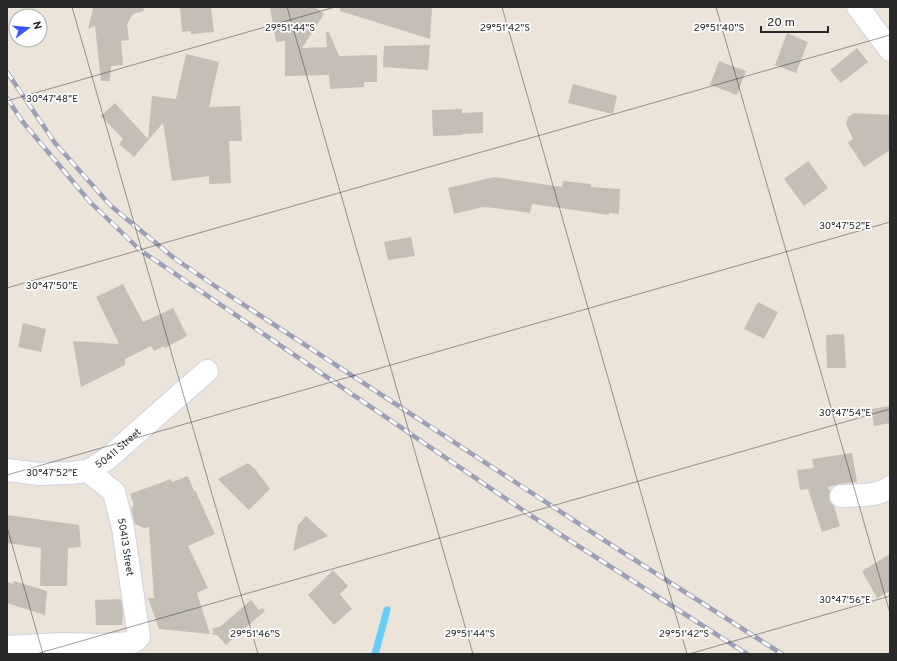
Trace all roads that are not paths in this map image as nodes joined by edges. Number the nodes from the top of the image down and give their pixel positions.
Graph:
1 (858, 7) edge
2 (890, 50) edge
3 (207, 372) dead end
4 (7, 470) edge
5 (88, 471) junction
6 (890, 487) edge
7 (841, 496) dead end
8 (7, 647) edge

1 - 2 street
3 - 5 street, 50411 Street
4 - 5 street, 50411 Street
5 - 8 street, 50413 Street
6 - 7 street

